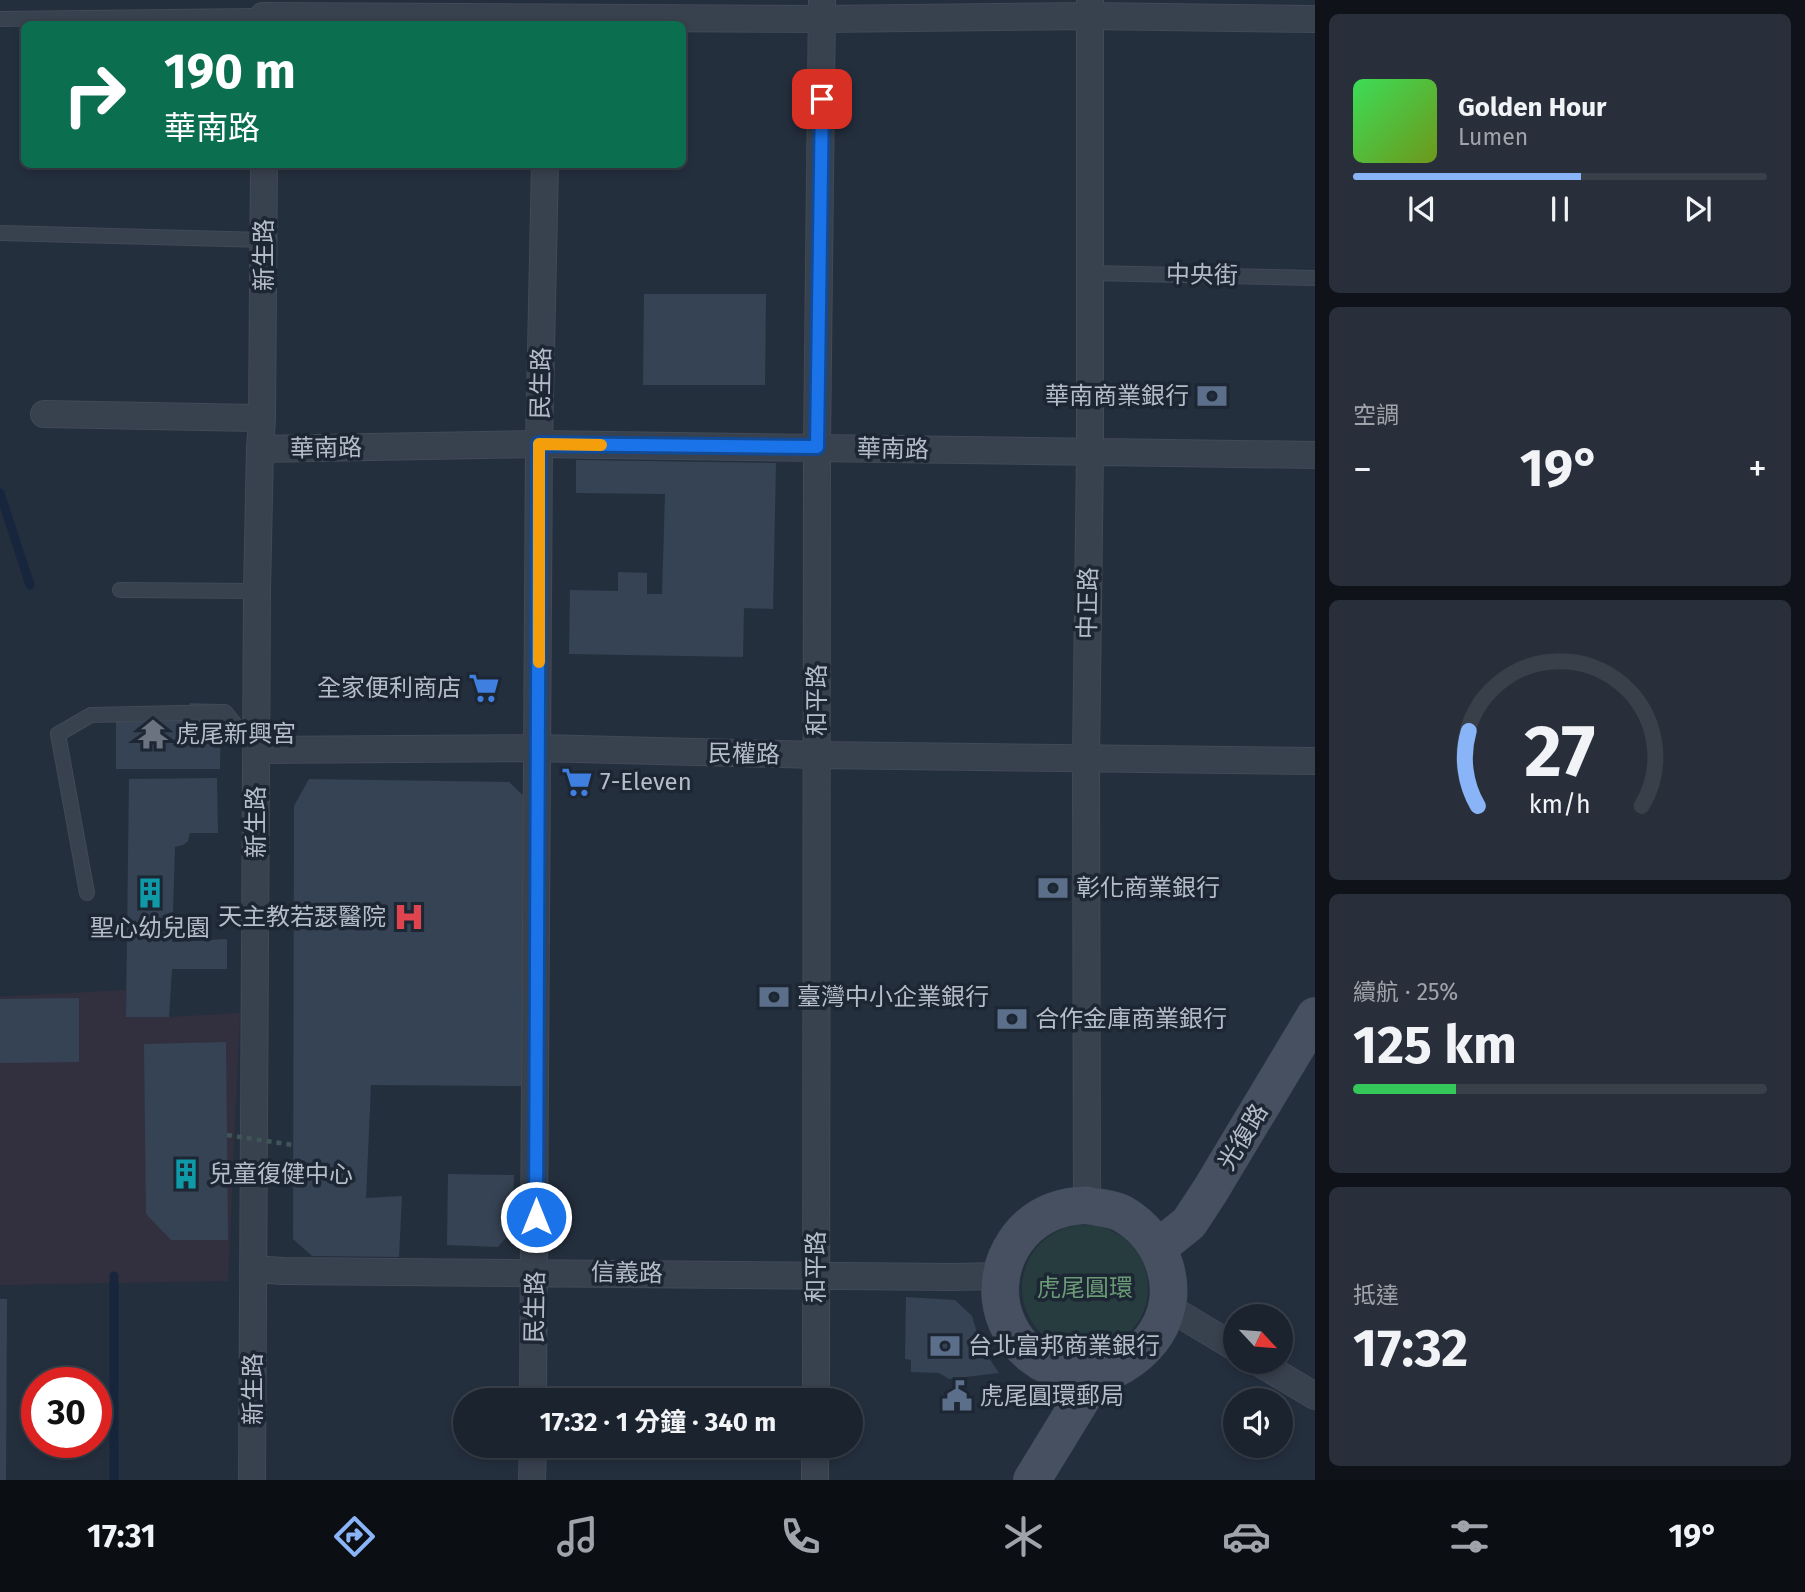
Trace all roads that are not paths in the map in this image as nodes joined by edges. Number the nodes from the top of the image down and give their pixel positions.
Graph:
1 (1090, 8) edge
2 (823, 9) edge
3 (263, 13) edge
4 (547, 14) edge
5 (0, 19) edge
6 (1315, 19) edge
7 (264, 168) edge
8 (545, 168) edge
9 (0, 233) edge
10 (265, 240) junction
11 (1090, 273) junction
12 (1315, 278) edge
13 (44, 414) dead end
14 (262, 418) junction
15 (539, 444) junction
16 (817, 447) junction
17 (260, 449) junction
18 (1090, 453) junction
19 (1315, 455) edge
20 (120, 590) dead end
21 (257, 591) junction
22 (539, 748) junction
23 (256, 750) junction
24 (817, 755) junction
25 (1086, 759) junction
26 (1315, 761) edge
27 (87, 893) dead end
28 (1315, 1016) edge
29 (1087, 1205) junction
30 (1158, 1248) junction
31 (253, 1269) junction
32 (536, 1272) junction
33 (816, 1275) junction
34 (1001, 1276) junction
35 (1168, 1307) junction
36 (1223, 1340) edge
37 (1278, 1374) edge
38 (1095, 1377) junction
39 (533, 1388) edge
40 (816, 1388) edge
41 (1315, 1396) edge
42 (533, 1458) edge
43 (816, 1458) edge
44 (252, 1480) edge
45 (532, 1480) edge
46 (815, 1480) edge
47 (1032, 1480) edge

1 - 2 street
1 - 6 street
1 - 11 street, 中正路
2 - 4 street
2 - 16 street, 和平路
3 - 4 street
3 - 5 lane
7 - 10 street, 新生路
8 - 15 street, 民生路
9 - 10 lane
10 - 14 street, 新生路
11 - 12 lane, 中央街
11 - 18 street, 中正路
13 - 14 street
14 - 17 street, 新生路
15 - 16 street, 華南路
15 - 17 street, 華南路
15 - 22 street, 民生路
16 - 18 street, 華南路
16 - 24 street, 和平路
17 - 21 street, 新生路
18 - 19 street, 華南路
18 - 25 street, 中正路
20 - 21 lane
21 - 23 street, 新生路
22 - 23 street, 民權路
22 - 24 street, 民權路
22 - 32 street, 民生路
23 - 27 lane
23 - 31 street, 新生路
24 - 25 street, 民權路
24 - 33 street, 和平路
25 - 26 street, 民權路
25 - 29 street, 中正路
28 - 30 street, 光復路
29 - 30 street
29 - 34 street
30 - 35 street
31 - 32 street, 信義路
31 - 44 street, 新生路
32 - 33 street, 信義路
32 - 39 street, 民生路
33 - 34 street, 信義路
33 - 40 street, 和平路
34 - 38 street
35 - 36 street
35 - 38 street
37 - 41 street
38 - 47 street
42 - 45 street
43 - 46 street

